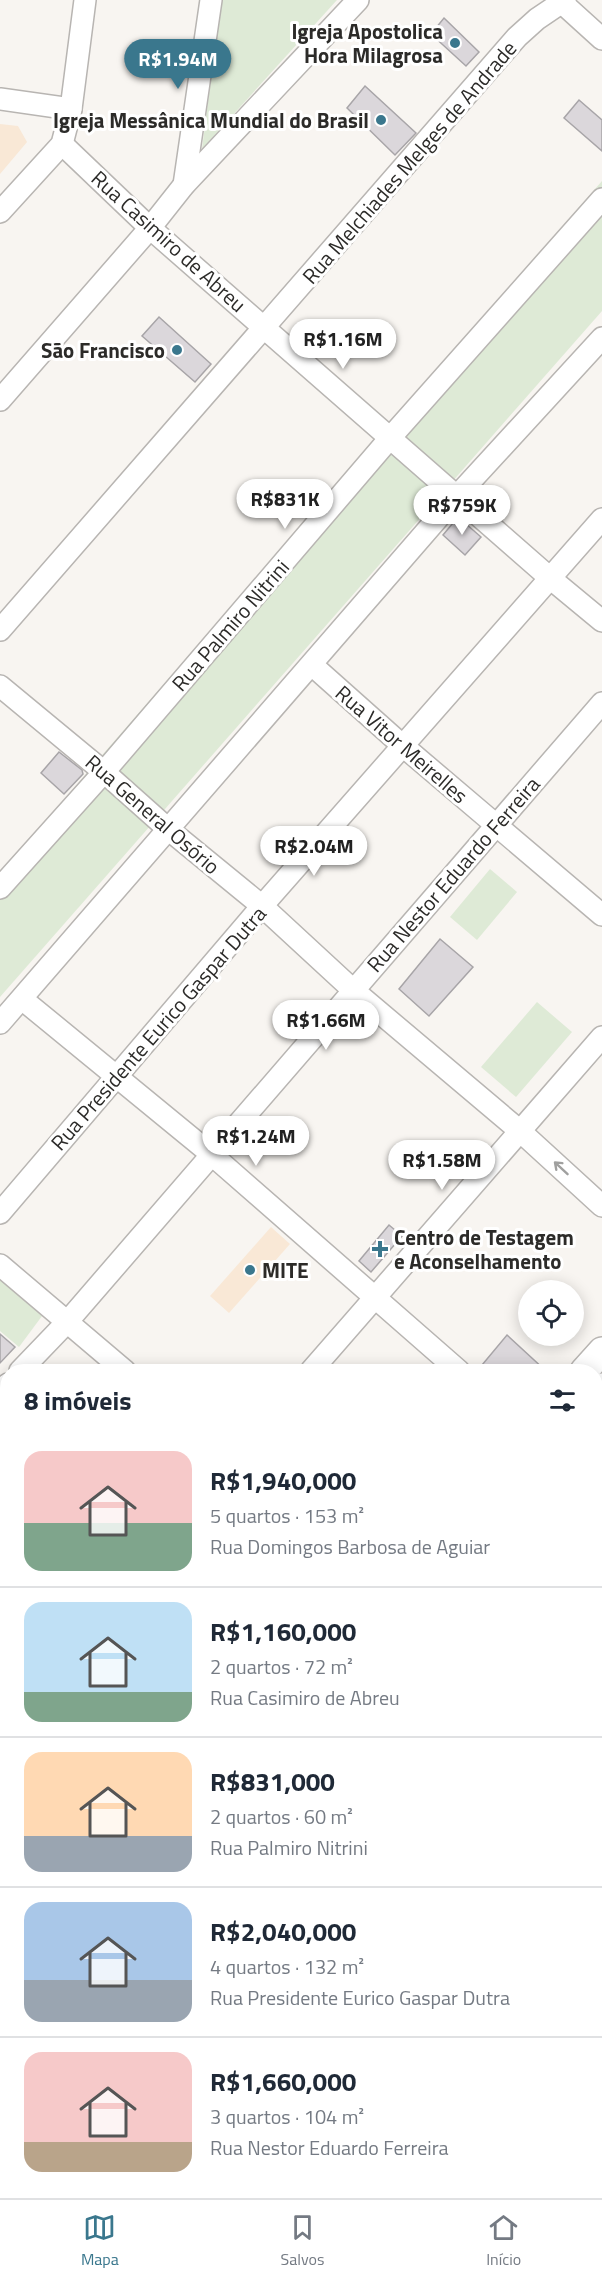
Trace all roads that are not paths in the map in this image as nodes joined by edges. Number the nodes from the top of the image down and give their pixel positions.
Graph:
1 (85, 0) edge
2 (212, 0) edge
3 (358, 0) edge
4 (562, 1) edge
5 (602, 39) edge
6 (0, 99) edge
7 (71, 109) junction
8 (62, 144) junction
9 (184, 185) junction
10 (602, 199) edge
11 (0, 212) edge
12 (150, 228) junction
13 (265, 327) junction
14 (602, 338) edge
15 (0, 400) edge
16 (390, 438) junction
17 (457, 496) junction
18 (602, 519) edge
19 (550, 578) junction
20 (602, 621) edge
21 (0, 630) edge
22 (312, 665) junction
23 (0, 686) edge
24 (602, 703) edge
25 (403, 746) junction
26 (104, 772) junction
27 (496, 825) junction
28 (168, 830) junction
29 (0, 888) edge
30 (262, 906) junction
31 (602, 915) edge
32 (353, 990) junction
33 (22, 999) junction
34 (0, 1023) edge
35 (602, 1037) edge
36 (117, 1075) junction
37 (520, 1131) junction
38 (211, 1154) junction
39 (602, 1206) edge
40 (0, 1213) edge
41 (0, 1265) edge
42 (376, 1297) junction
43 (68, 1322) junction
44 (602, 1351) edge
45 (27, 1364) edge
46 (117, 1364) edge
47 (317, 1364) edge
48 (451, 1364) edge
49 (590, 1364) edge

1 - 7 street
2 - 9 street
3 - 9 street
4 - 5 street
4 - 13 street, Rua Melchiades Melges de Andrade
6 - 7 street
7 - 8 street
8 - 11 street
8 - 12 street, Rua Casimiro de Abreu
9 - 12 street
10 - 16 street, Rua Palmiro Nitrini
12 - 13 street, Rua Casimiro de Abreu
12 - 15 street
13 - 16 street, Rua Casimiro de Abreu
13 - 21 street, Rua Melchiades Melges de Andrade
14 - 17 street
16 - 17 street, Rua Casimiro de Abreu
16 - 26 street, Rua Palmiro Nitrini
17 - 19 street, Rua Casimiro de Abreu
17 - 22 street
18 - 19 street, Rua Presidente Eurico Gaspar Dutra
19 - 20 street, Rua Casimiro de Abreu
19 - 25 street, Rua Presidente Eurico Gaspar Dutra
22 - 25 street, Rua Vitor Meirelles
22 - 28 street
23 - 26 street, Rua General Osório
24 - 27 street, Rua Nestor Eduardo Ferreira
25 - 27 street, Rua Vitor Meirelles
25 - 30 street, Rua Presidente Eurico Gaspar Dutra
26 - 28 street, Rua General Osório
26 - 29 street, Rua Palmiro Nitrini
27 - 31 street, Rua Vitor Meirelles
27 - 32 street, Rua Nestor Eduardo Ferreira
28 - 30 street, Rua General Osório
28 - 33 street
30 - 32 street, Rua General Osório
30 - 36 street, Rua Presidente Eurico Gaspar Dutra
32 - 37 street, Rua General Osório
32 - 38 street, Rua Nestor Eduardo Ferreira
33 - 34 street
33 - 36 street
35 - 37 street
36 - 38 street
36 - 40 street, Rua Presidente Eurico Gaspar Dutra
39 -> 37 street, Rua General Osório
37 - 42 street
38 - 42 street
38 - 43 street, Rua Nestor Eduardo Ferreira
41 - 43 street
42 - 47 street
42 - 48 street
43 - 45 street, Rua Nestor Eduardo Ferreira
43 - 46 street
44 - 49 main road

